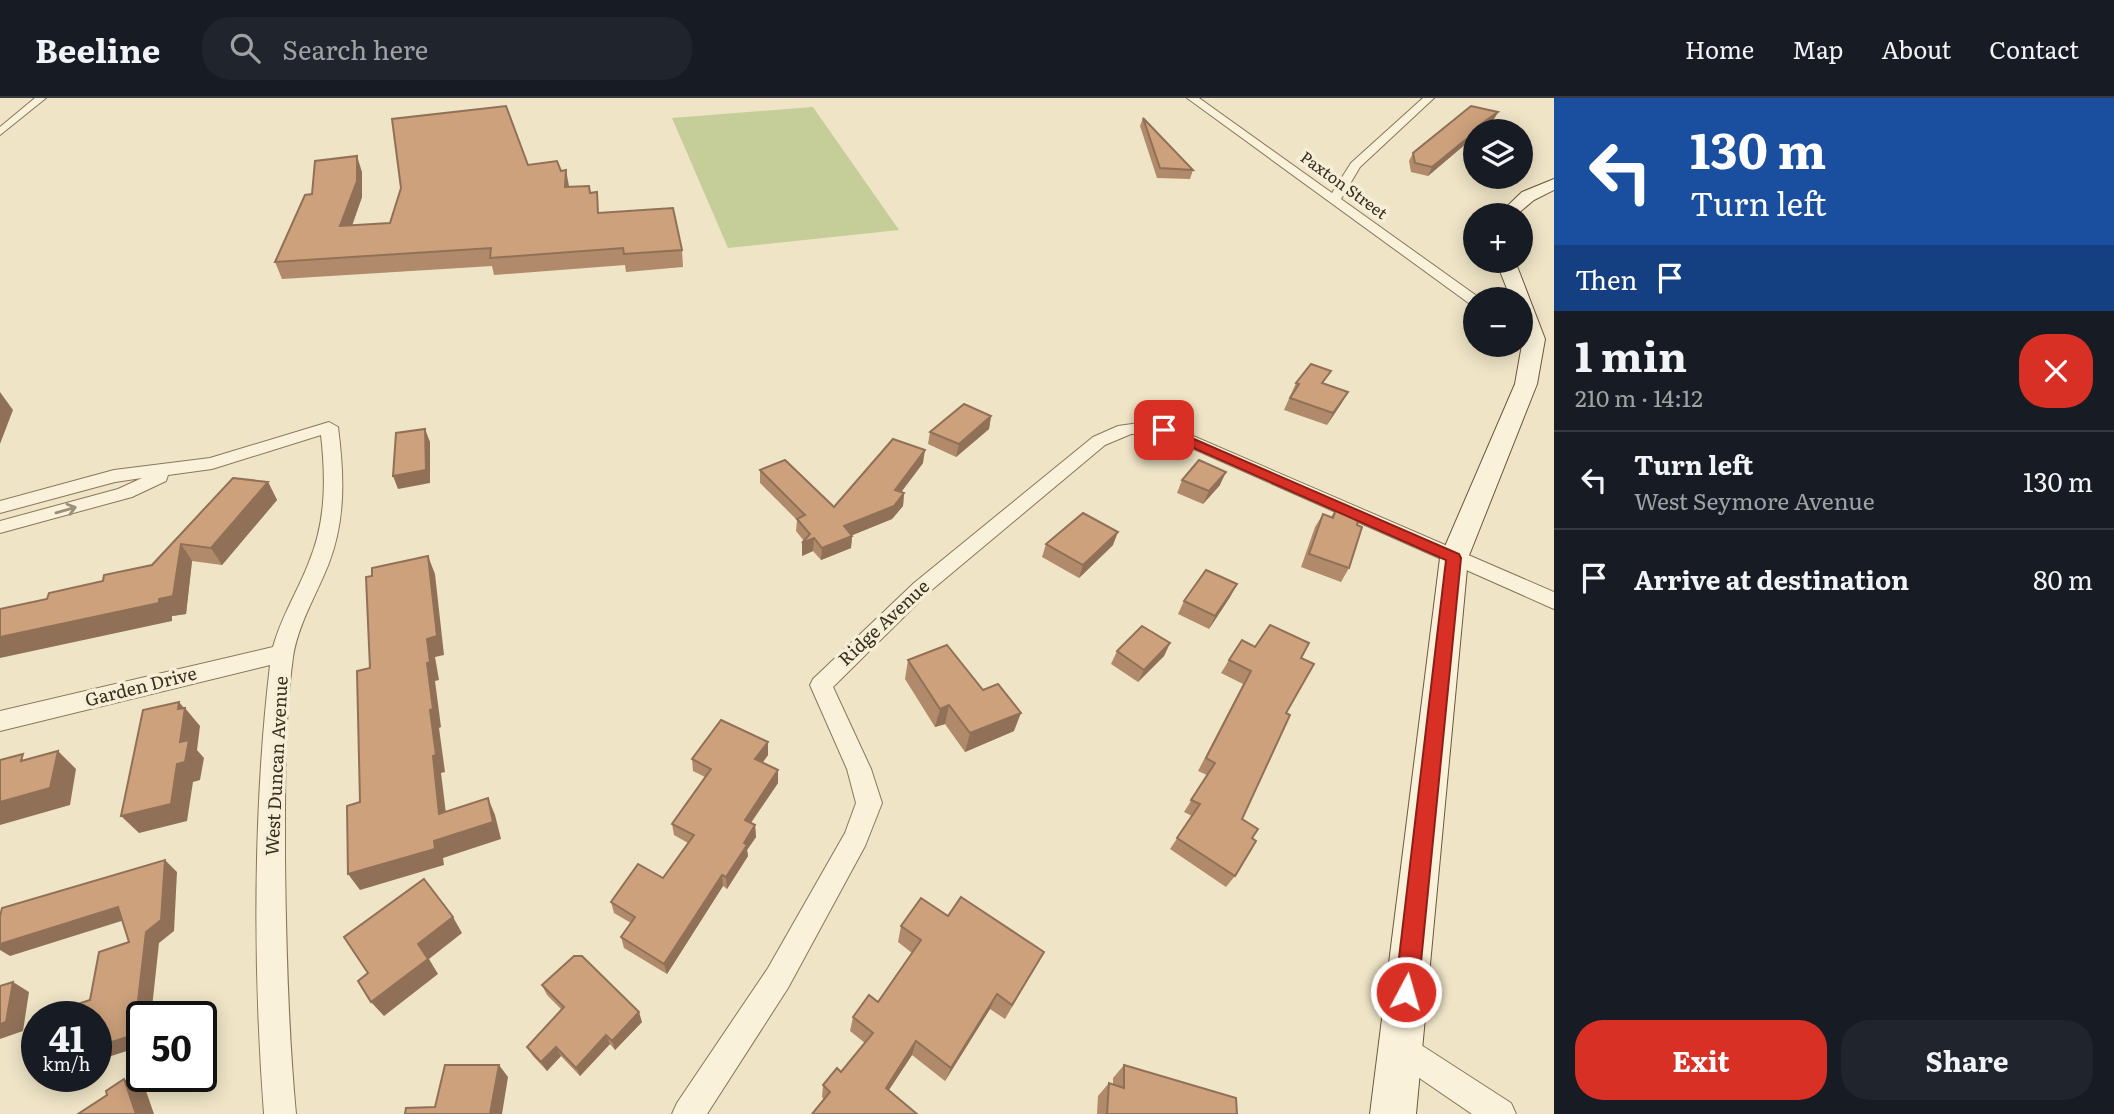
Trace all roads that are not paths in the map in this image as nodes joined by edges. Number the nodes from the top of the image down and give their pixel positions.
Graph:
1 (41, 98) edge
2 (1192, 98) edge
3 (1429, 98) edge
4 (0, 132) edge
5 (1554, 184) edge
6 (1334, 200) junction
7 (1520, 203) edge
8 (1463, 292) edge
9 (1527, 357) edge
10 (181, 467) junction
11 (0, 507) edge
12 (0, 527) edge
13 (1454, 558) junction
14 (1554, 601) edge
15 (283, 653) junction
16 (0, 721) edge
17 (1401, 1047) junction
18 (280, 1114) edge
19 (688, 1114) edge
20 (1393, 1114) edge
21 (1500, 1114) edge

1 - 4 street
2 - 6 street, Paxton Street
3 - 6 street
5 - 7 main road
6 - 8 street, Paxton Street
9 - 13 main road
10 - 11 street
12 -> 10 street
10 - 15 street, West Duncan Avenue
13 - 14 street
13 - 17 main road
13 - 19 street, Ridge Avenue
15 - 16 street, Garden Drive
15 - 18 street, West Duncan Avenue
17 - 20 main road
17 - 21 street

